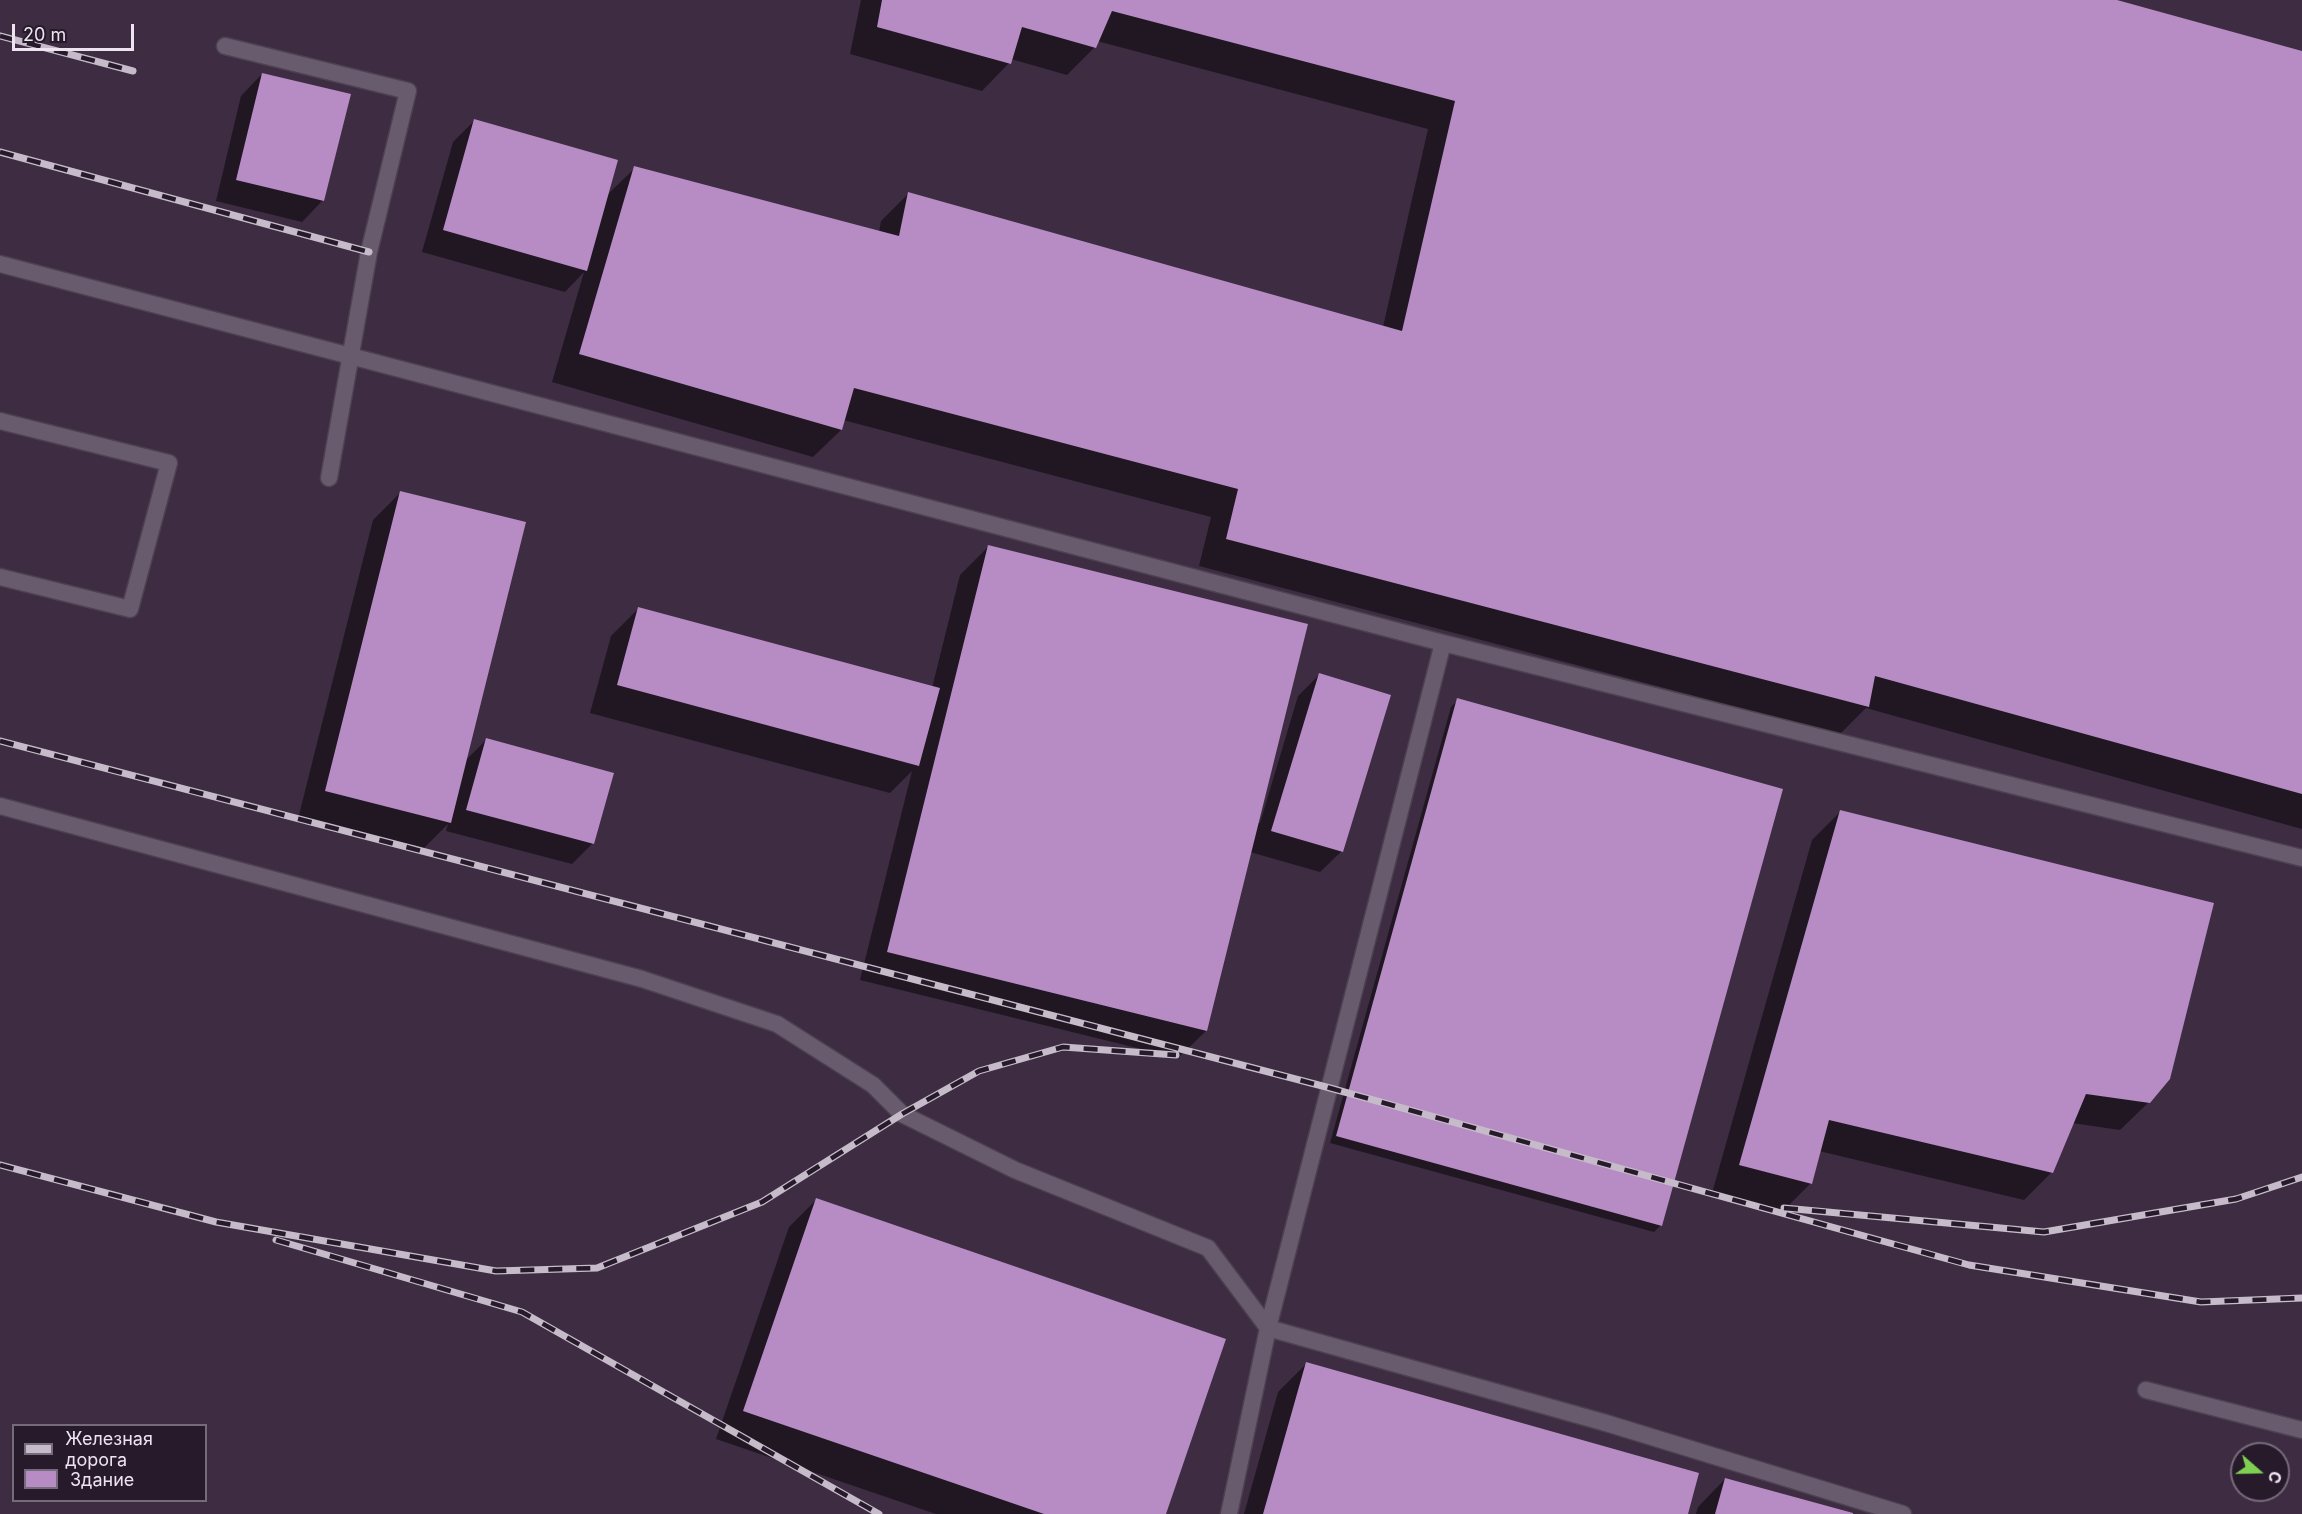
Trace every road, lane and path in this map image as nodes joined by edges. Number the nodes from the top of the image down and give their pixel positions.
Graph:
1 (225, 46) dead end
2 (0, 264) edge
3 (350, 357) junction
4 (0, 421) edge
5 (329, 478) dead end
6 (0, 577) edge
7 (1443, 644) junction
8 (0, 806) edge
9 (2302, 858) edge
10 (1268, 1328) junction
11 (2146, 1390) dead end
12 (2302, 1430) edge
13 (1228, 1514) edge
14 (1903, 1514) edge

1 - 3 lane
2 - 3 lane
3 - 5 lane
3 - 7 lane
4 - 6 lane
7 - 9 lane
7 - 10 lane
8 - 10 lane
10 - 13 lane
10 - 14 lane
11 - 12 lane

